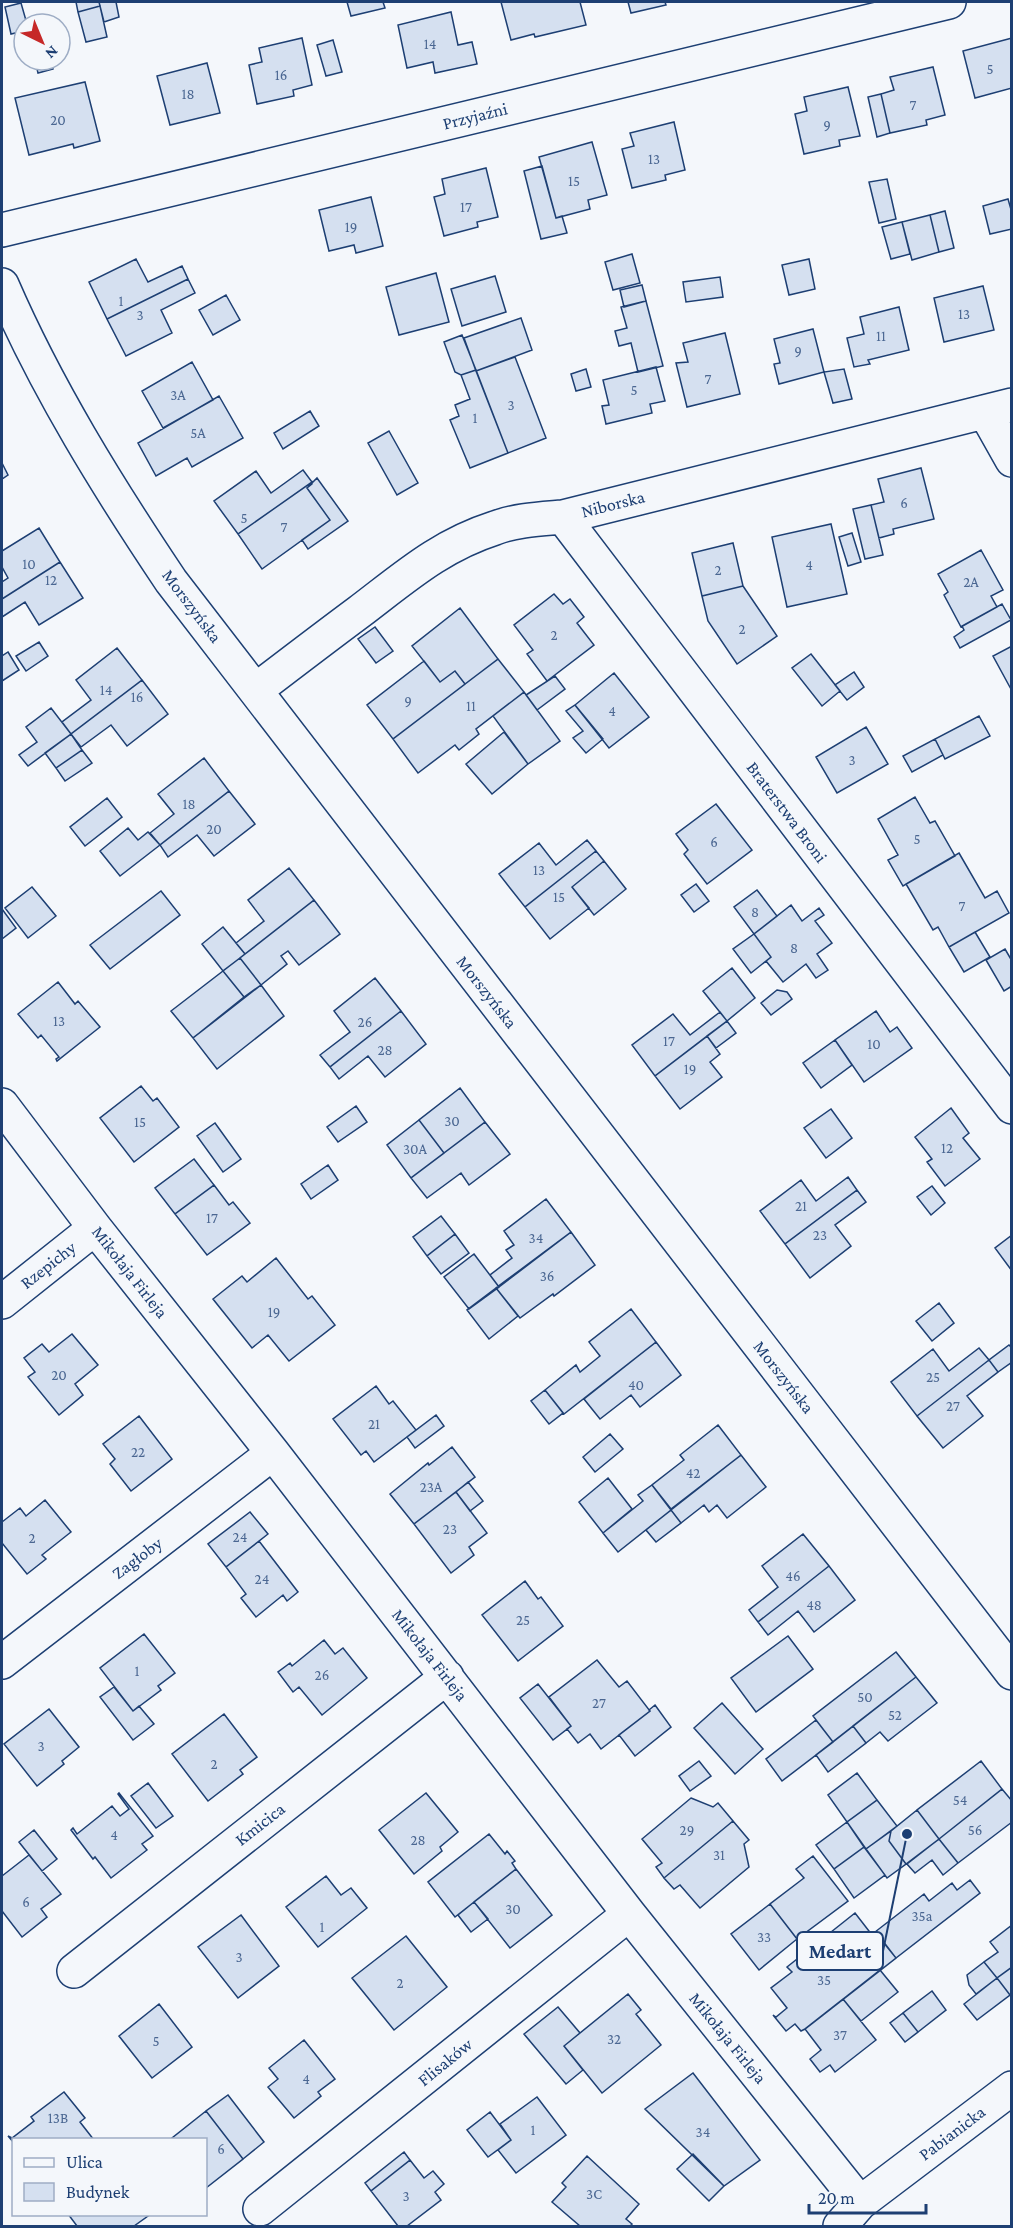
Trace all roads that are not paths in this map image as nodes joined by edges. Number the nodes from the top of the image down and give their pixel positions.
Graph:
1 (949, 2) edge
2 (2, 230) edge
3 (2, 285) edge
4 (998, 409) edge
5 (1011, 460) edge
6 (563, 517) junction
7 (256, 690) junction
8 (2, 1105) edge
9 (1011, 1107) edge
10 (95, 1228) junction
11 (2, 1302) edge
12 (273, 1453) junction
13 (2, 1662) edge
14 (1011, 1673) edge
15 (447, 1677) junction
16 (629, 1914) junction
17 (74, 1971) dead end
18 (1011, 2088) edge
19 (260, 2209) dead end
20 (850, 2215) edge

1 - 2 street, Przyjaźni
3 - 7 street, Morszyńska
4 - 5 street
4 - 6 street, Niborska
6 - 7 street, Niborska
6 - 9 street, Braterstwa Broni
7 - 14 street, Morszyńska
8 - 10 street, Mikołaja Firleja
10 - 11 street, Rzepichy
10 - 12 street, Mikołaja Firleja
12 - 13 street, Zagłoby
12 - 15 street, Mikołaja Firleja
15 - 16 street, Mikołaja Firleja
15 - 17 street, Kmicica
16 - 19 street, Flisaków
16 - 20 street, Mikołaja Firleja
18 - 20 street, Pabianicka

